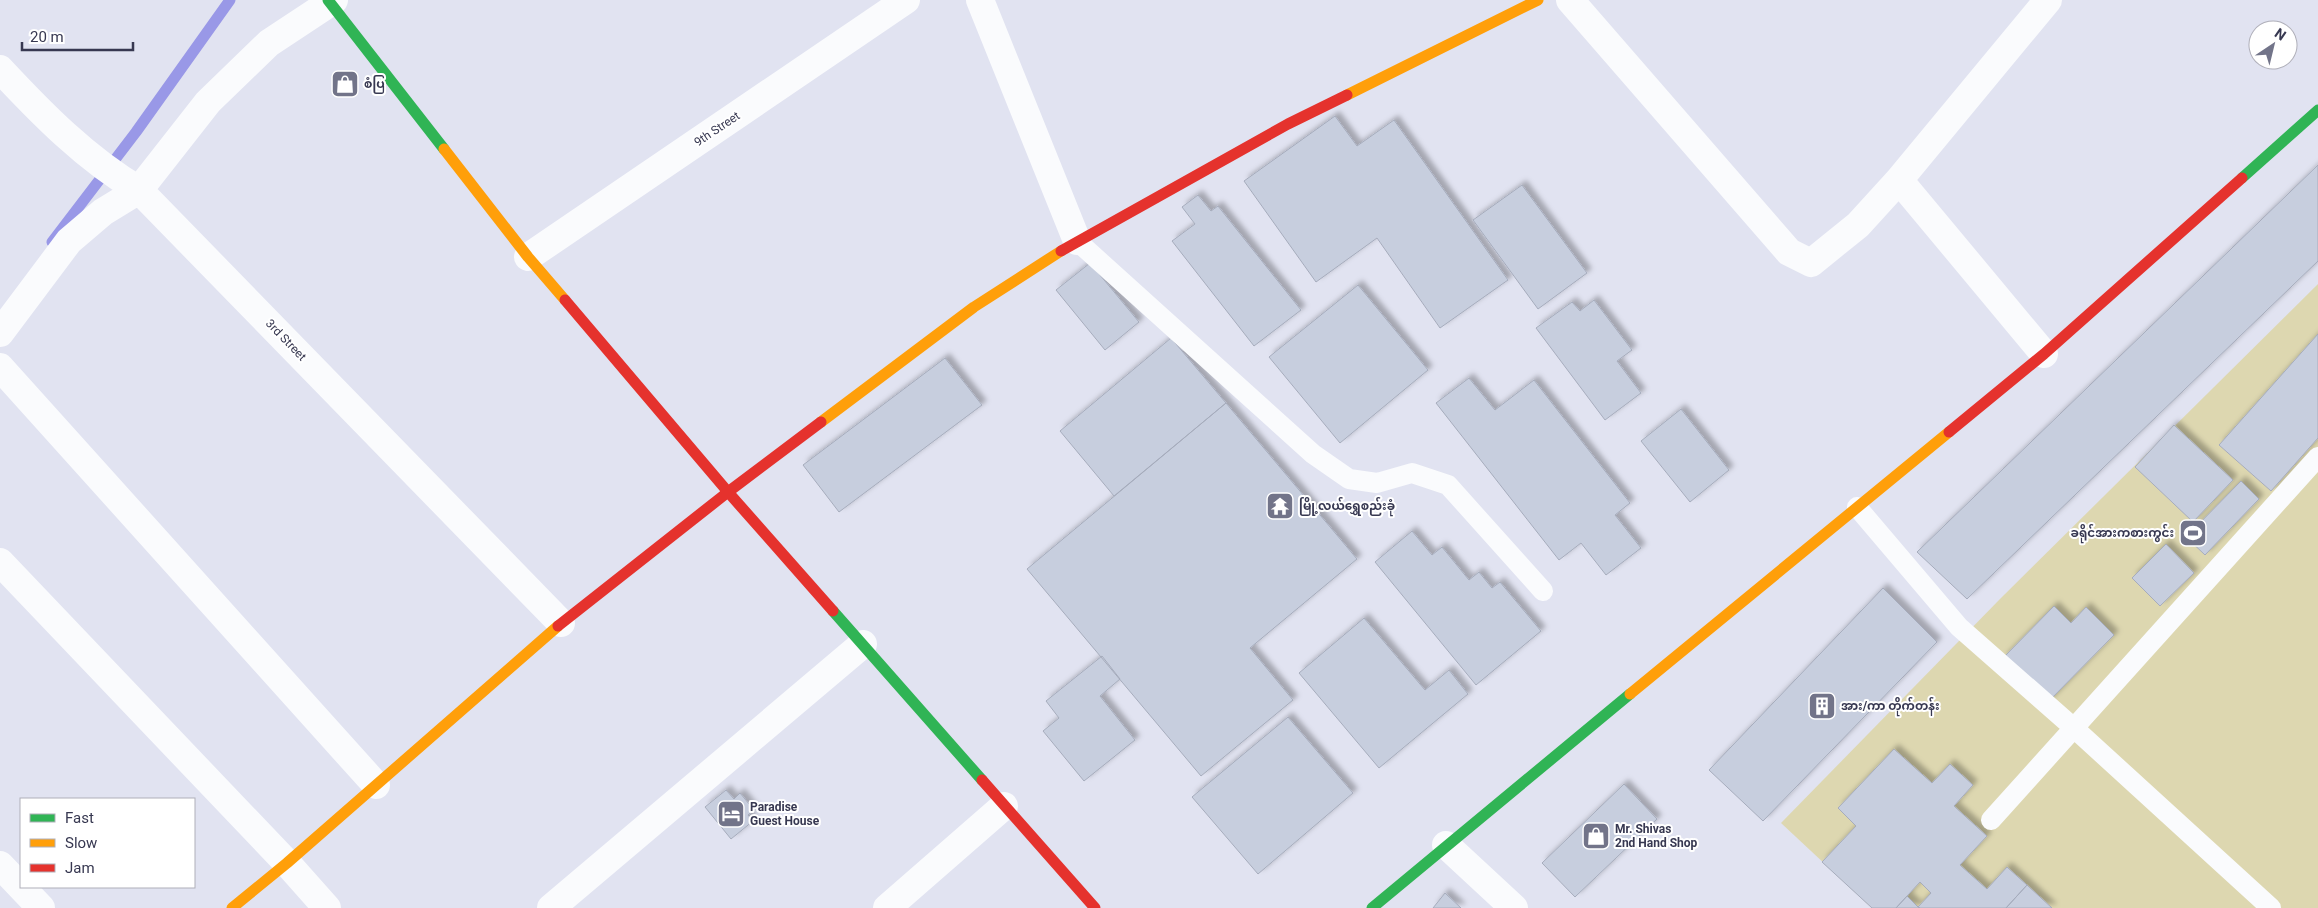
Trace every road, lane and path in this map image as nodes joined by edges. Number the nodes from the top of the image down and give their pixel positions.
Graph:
1 (906, 0) edge
2 (980, 0) edge
3 (1538, 0) edge
4 (1570, 0) edge
5 (2048, 0) edge
6 (331, 1) edge
7 (0, 69) edge
8 (2318, 110) edge
9 (1899, 180) junction
10 (139, 190) junction
11 (1077, 241) junction
12 (528, 257) junction
13 (0, 333) edge
14 (2044, 354) junction
15 (0, 367) edge
16 (2318, 458) edge
17 (728, 492) junction
18 (1857, 507) junction
19 (0, 562) edge
20 (1543, 592) dead end
21 (561, 623) junction
22 (863, 644) junction
23 (2075, 728) junction
24 (376, 785) junction
25 (1004, 806) junction
26 (1991, 820) dead end
27 (1446, 845) junction
28 (287, 863) junction
29 (0, 865) edge
30 (20, 886) edge
31 (22, 888) edge
32 (41, 908) edge
33 (232, 908) edge
34 (327, 908) edge
35 (551, 908) edge
36 (887, 908) edge
37 (1095, 908) edge
38 (1372, 908) edge
39 (1514, 908) edge
40 (2271, 908) edge

1 - 12 street, 9th Street
2 - 11 street
3 - 11 street
4 - 9 street
5 - 9 street
6 - 10 street
6 - 12 street
7 - 10 street, 3rd Street
8 - 14 street
9 - 14 street
10 - 13 street
10 - 21 street, 3rd Street
11 - 17 street
11 - 20 lane
12 - 17 street
14 - 18 street
15 - 24 street
16 - 23 lane
17 - 21 street
17 - 22 street
18 - 23 lane
18 - 27 street
19 - 28 street
21 - 24 street
22 - 25 street
22 - 35 street
23 - 26 lane
23 - 40 lane
24 - 28 street
25 - 36 street
25 - 37 street
27 - 38 street
27 - 39 street
28 - 33 street
28 - 34 street
29 - 30 street
31 - 32 street

